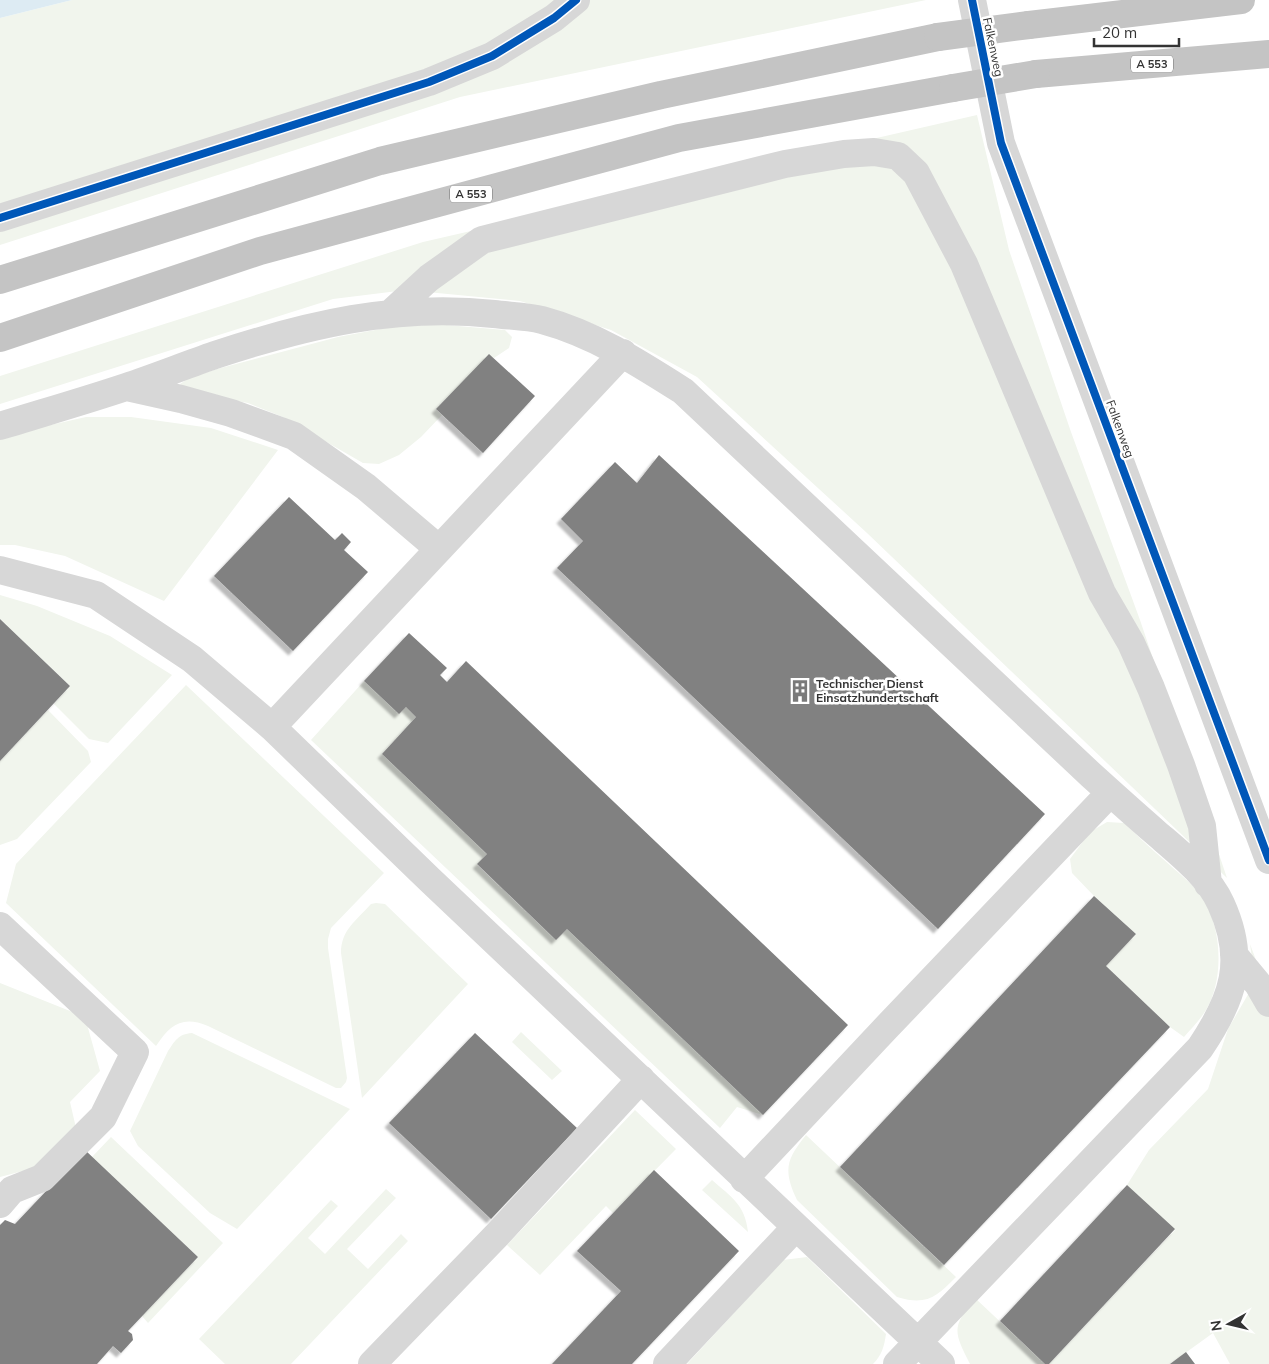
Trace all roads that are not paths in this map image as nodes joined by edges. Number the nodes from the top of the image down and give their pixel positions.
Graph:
1 (576, 0) edge
2 (972, 0) edge
3 (1241, 0) edge
4 (1269, 54) edge
5 (0, 218) edge
6 (0, 280) edge
7 (392, 312) junction
8 (0, 338) edge
9 (623, 353) junction
10 (127, 387) junction
11 (0, 426) edge
12 (439, 549) junction
13 (0, 570) edge
14 (272, 727) junction
15 (1110, 793) junction
16 (1269, 860) edge
17 (1208, 884) junction
18 (0, 926) edge
19 (1234, 955) junction
20 (1269, 1003) edge
21 (641, 1079) junction
22 (744, 1179) junction
23 (0, 1204) edge
24 (795, 1228) junction
25 (918, 1342) junction
26 (372, 1364) edge
27 (667, 1364) edge
28 (897, 1364) edge
29 (941, 1364) edge

1 - 5 street
2 - 16 street, Falkenweg
3 - 6 highway, bridge
4 - 8 highway, A 553, bridge
7 - 9 street
7 - 10 street
7 - 17 street
9 - 12 street
9 - 15 street
10 - 11 street
10 - 12 street
12 - 14 street
13 - 14 street
14 - 21 street
15 - 17 street
15 - 22 street
17 - 19 street
18 - 23 street
19 - 20 street
19 - 25 street
21 - 22 street
21 - 26 street
22 - 24 street
24 - 25 street
24 - 27 street
25 - 28 street
25 - 29 street

